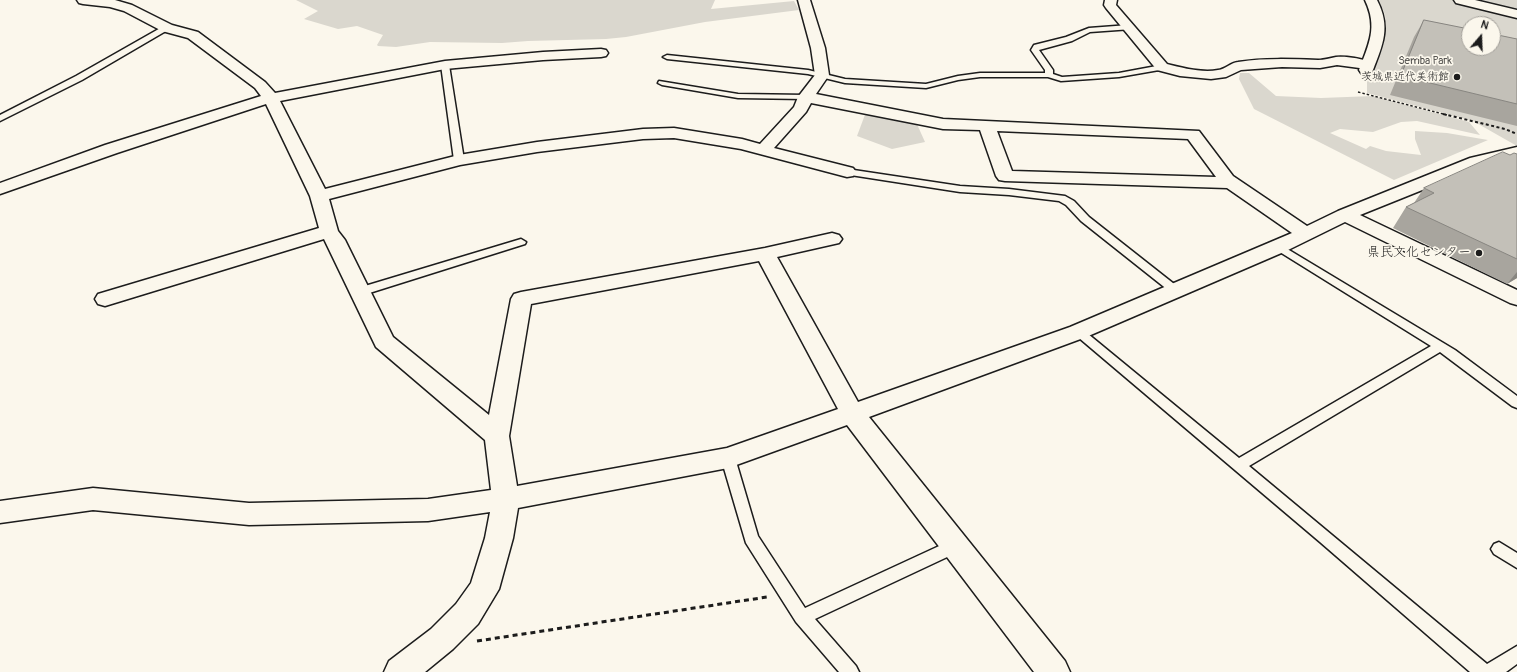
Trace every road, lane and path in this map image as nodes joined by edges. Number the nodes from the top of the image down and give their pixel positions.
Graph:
1 (83, 0) edge
2 (804, 0) edge
3 (1111, 0) edge
4 (1371, 0) edge
5 (1460, 0) edge
6 (1517, 14) edge
7 (1129, 27) junction
8 (168, 28) junction
9 (601, 53) dead end
10 (667, 57) dead end
11 (445, 65) junction
12 (1162, 66) junction
13 (1049, 74) junction
14 (822, 75) junction
15 (662, 83) dead end
16 (1358, 92) dead end
17 (806, 97) junction
18 (271, 98) junction
19 (0, 118) edge
20 (987, 126) junction
21 (1517, 134) edge
22 (763, 150) junction
23 (1517, 152) edge
24 (459, 160) junction
25 (847, 172) joint
26 (1231, 183) junction
27 (0, 189) edge
28 (318, 196) junction
29 (1345, 215) junction
30 (329, 231) junction
31 (1305, 234) junction
32 (832, 240) dead end
33 (521, 242) dead end
34 (1279, 247) junction
35 (765, 254) junction
36 (359, 292) junction
37 (1177, 292) junction
38 (1517, 298) edge
39 (105, 299) dead end
40 (1078, 332) junction
41 (1440, 346) junction
42 (1517, 403) edge
43 (852, 413) junction
44 (497, 436) junction
45 (728, 458) junction
46 (1238, 465) junction
47 (506, 499) junction
48 (0, 512) edge
49 (955, 546) junction
50 (1499, 549) dead end
51 (1517, 561) edge
52 (787, 593) junction
53 (802, 617) junction
54 (470, 642) dead end
55 (1517, 654) edge
56 (400, 672) edge
57 (850, 672) edge
58 (1054, 672) edge
59 (1483, 672) edge
60 (1491, 672) edge

1 - 8 street
2 - 14 street
3 - 7 street
4 - 12 street
5 - 6 street
7 - 12 street
7 - 13 lane
8 - 18 street
8 - 19 lane
9 - 11 street
10 - 14 lane
11 - 18 street
11 - 24 lane
12 - 13 lane
13 - 14 lane
14 - 17 street
15 - 17 lane
16 - 21 path
17 - 20 street
17 - 22 street
18 - 27 street
18 - 28 street
20 - 26 street
20 - 26 street
22 - 24 street
22 - 25 street
23 - 29 street
24 - 28 street
25 - 37 lane
26 - 31 street
28 - 30 street
29 - 31 street
29 - 38 street
30 - 36 street
30 - 39 street
31 - 34 street
32 - 35 street
33 - 36 lane
34 - 37 street
34 - 41 lane
35 - 43 street
35 - 44 street
36 - 44 street
37 - 40 street
40 - 43 street
40 - 46 lane
41 - 42 lane
41 - 46 lane
43 - 45 street
43 - 49 street
44 - 47 street
45 - 47 street
45 - 52 lane
46 - 59 lane
47 - 48 street
47 - 56 street
49 - 53 lane
49 - 58 street
50 - 51 lane
52 - 53 lane
52 - 54 path
53 - 57 lane
55 - 60 lane

